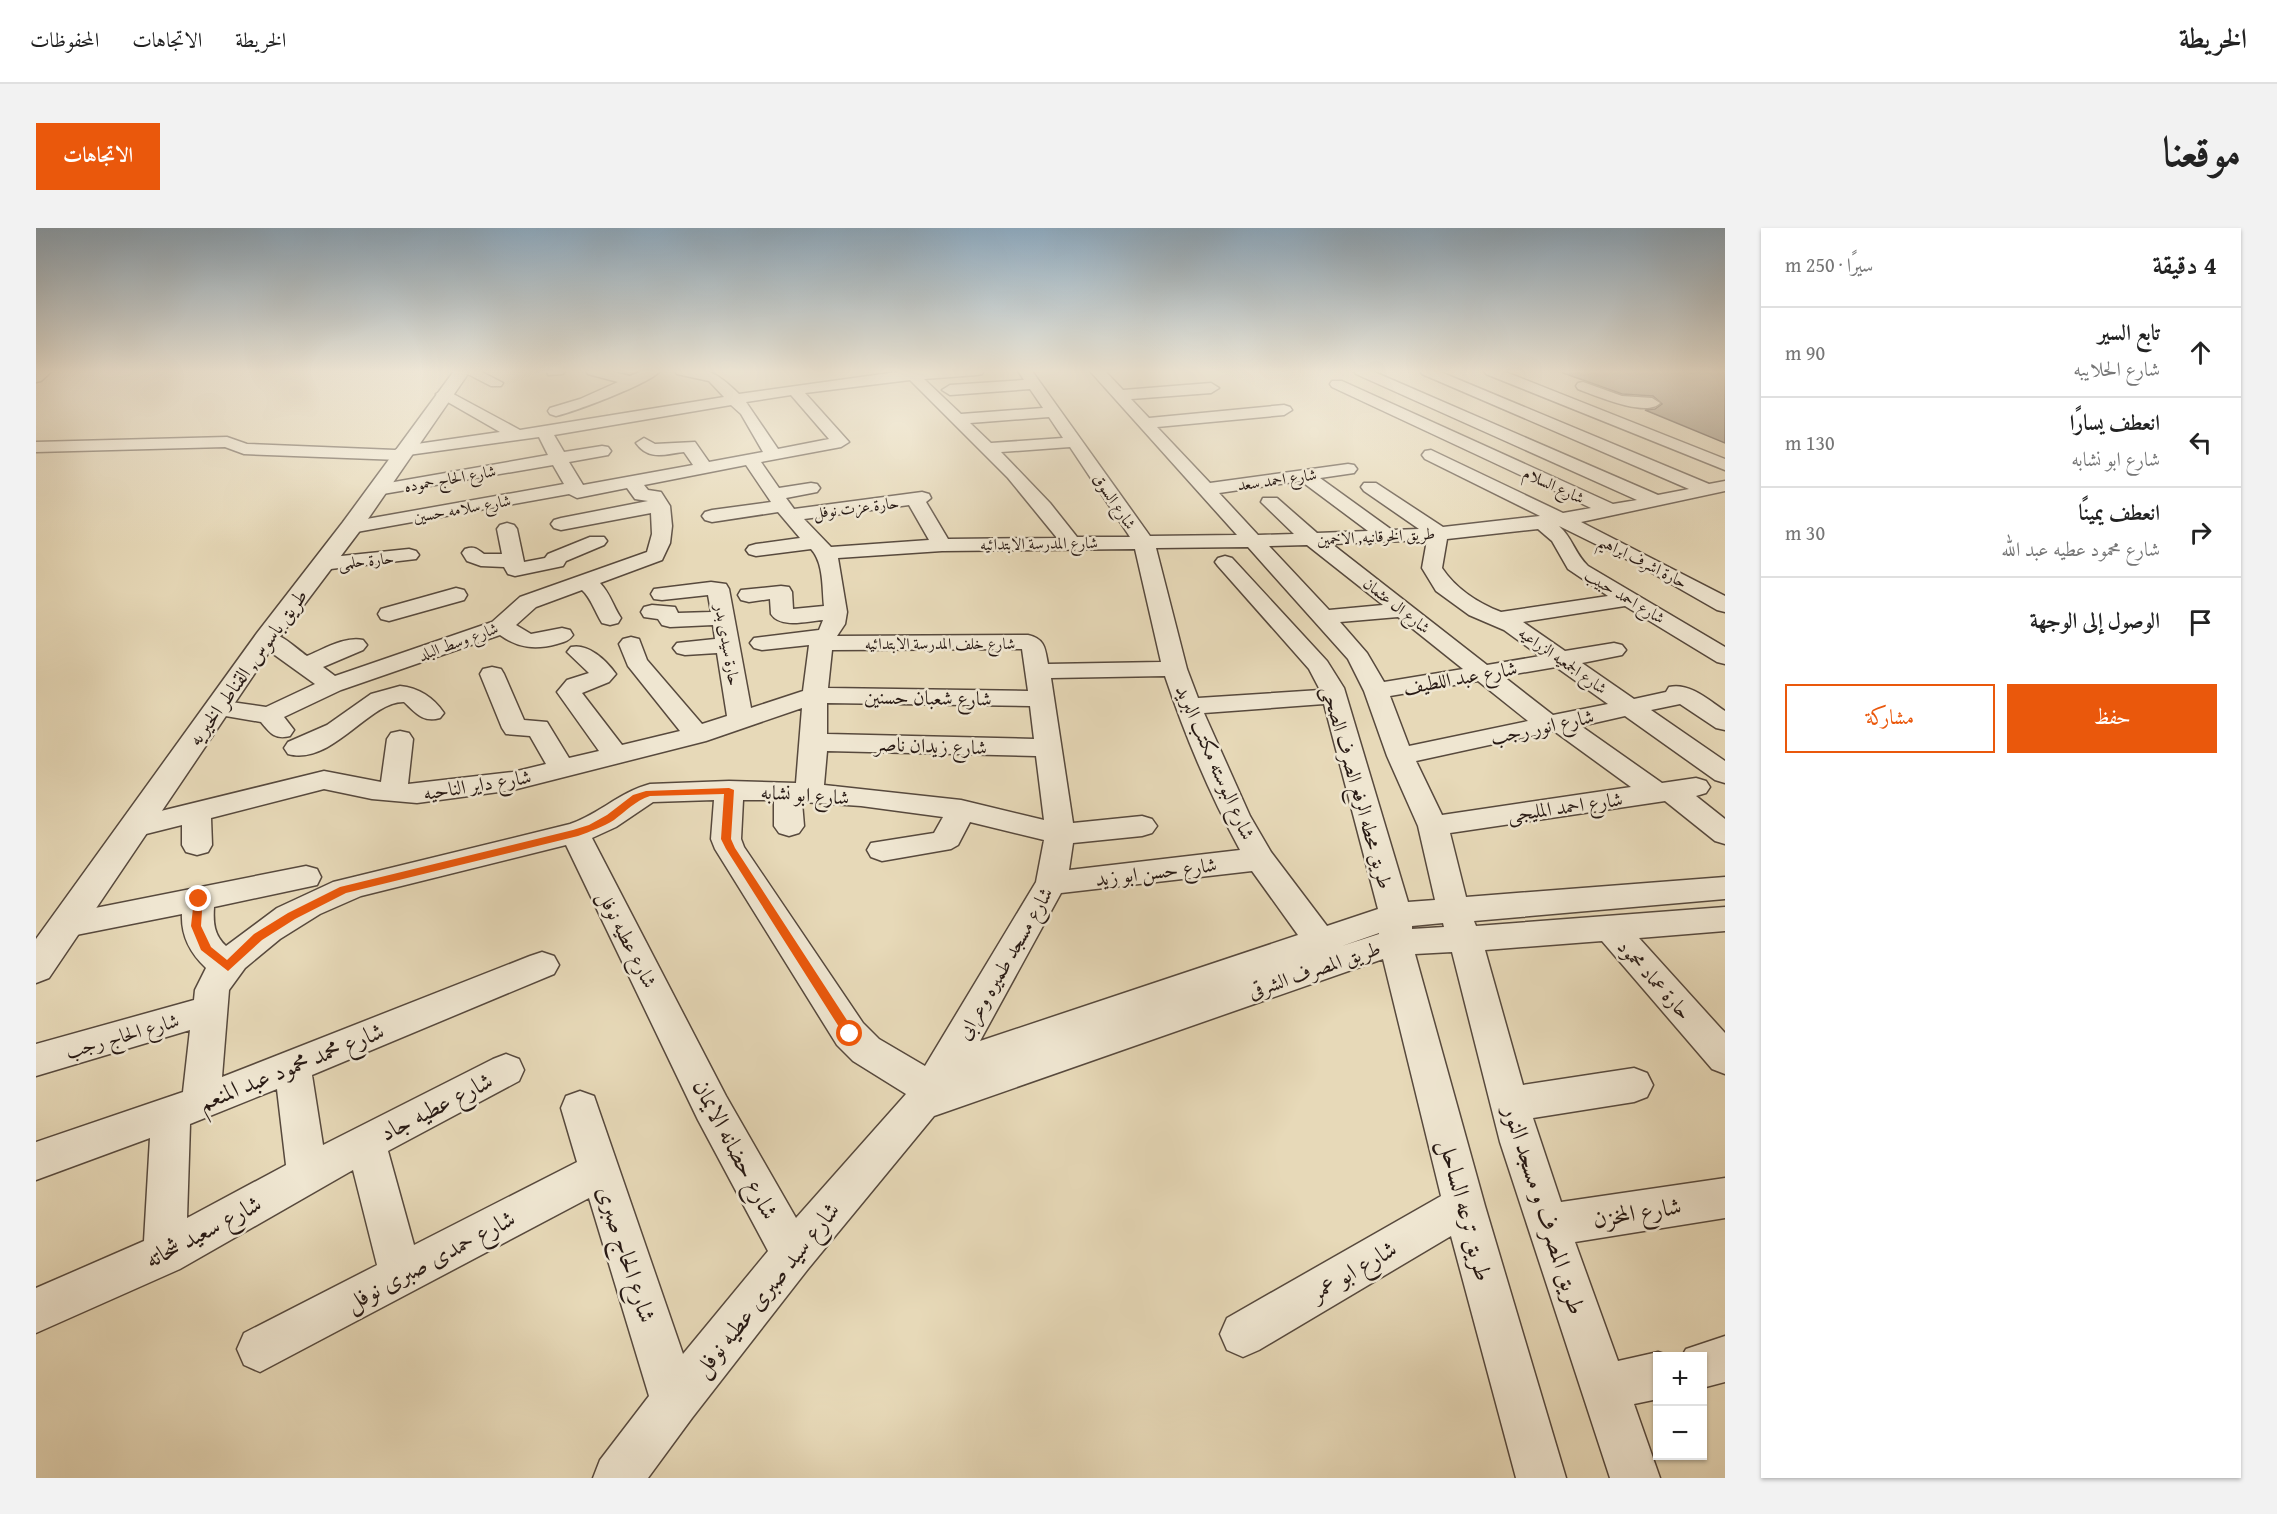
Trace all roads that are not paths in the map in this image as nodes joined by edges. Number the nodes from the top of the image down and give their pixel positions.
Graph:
1 (418, 429) edge
2 (507, 429) edge
3 (549, 429) edge
4 (605, 429) edge
5 (633, 429) edge
6 (757, 429) edge
7 (832, 429) edge
8 (968, 429) edge
9 (1066, 429) edge
10 (1153, 429) edge
11 (1435, 429) edge
12 (1494, 429) edge
13 (1573, 429) edge
14 (1637, 429) edge
15 (544, 430) junction
16 (1025, 432) dead end
17 (517, 435) junction
18 (1070, 435) junction
19 (36, 447) edge
20 (987, 448) junction
21 (401, 453) junction
22 (1431, 455) dead end
23 (774, 456) junction
24 (558, 459) junction
25 (750, 460) junction
26 (1725, 465) edge
27 (705, 468) junction
28 (1348, 469) dead end
29 (1304, 475) junction
30 (632, 482) junction
31 (1370, 487) dead end
32 (811, 488) dead end
33 (1719, 488) edge
34 (1206, 489) junction
35 (377, 490) junction
36 (576, 491) junction
37 (774, 499) junction
38 (1655, 501) junction
39 (498, 502) junction
40 (1270, 502) dead end
41 (557, 504) dead end
42 (661, 506) junction
43 (1608, 510) junction
44 (712, 516) dead end
45 (1549, 520) junction
46 (561, 524) dead end
47 (351, 526) junction
48 (1438, 533) junction
49 (1387, 536) junction
50 (1312, 539) junction
51 (597, 541) dead end
52 (1253, 541) junction
53 (1070, 542) junction
54 (1144, 542) junction
55 (942, 545) junction
56 (821, 548) junction
57 (756, 550) dead end
58 (472, 553) dead end
59 (410, 555) dead end
60 (680, 555) dead end
61 (554, 557) junction
62 (514, 561) junction
63 (657, 561) junction
64 (1225, 562) dead end
65 (322, 564) junction
66 (580, 584) junction
67 (1427, 589) junction
68 (749, 595) dead end
69 (1384, 595) junction
70 (1629, 599) junction
71 (1725, 605) edge
72 (473, 608) junction
73 (1403, 610) junction
74 (836, 612) junction
75 (389, 614) dead end
76 (1492, 616) junction
77 (1322, 617) junction
78 (610, 618) dead end
79 (723, 618) junction
80 (1421, 624) junction
81 (266, 638) junction
82 (823, 640) junction
83 (762, 643) dead end
84 (355, 645) dead end
85 (728, 645) junction
86 (685, 648) dead end
87 (1614, 650) dead end
88 (579, 651) junction
89 (1725, 657) edge
90 (1561, 659) junction
91 (305, 666) junction
92 (1175, 669) junction
93 (1481, 673) junction
94 (492, 675) dead end
95 (332, 685) junction
96 (1040, 685) junction
97 (1376, 691) junction
98 (815, 695) junction
99 (1335, 696) junction
100 (1188, 706) junction
101 (1629, 707) junction
102 (217, 708) junction
103 (431, 713) dead end
104 (269, 716) junction
105 (741, 721) junction
106 (1725, 722) edge
107 (1553, 723) junction
108 (697, 735) junction
109 (400, 739) dead end
110 (814, 742) junction
111 (297, 748) junction
112 (1049, 748) junction
113 (622, 754) junction
114 (1400, 756) junction
115 (562, 769) junction
116 (1725, 774) edge
117 (324, 780) junction
118 (729, 790) junction
119 (1675, 790) junction
120 (393, 793) junction
121 (798, 793) junction
122 (636, 798) junction
123 (961, 810) junction
124 (196, 812) junction
125 (789, 825) dead end
126 (1433, 825) junction
127 (1142, 826) dead end
128 (134, 827) junction
129 (575, 833) junction
130 (1060, 834) junction
131 (1725, 834) edge
132 (197, 845) dead end
133 (882, 850) dead end
134 (1260, 858) junction
135 (306, 877) dead end
136 (1051, 883) junction
137 (1725, 888) edge
138 (199, 899) junction
139 (1725, 919) edge
140 (66, 925) junction
141 (1459, 925) junction
142 (1610, 928) junction
143 (1395, 929) junction
144 (1327, 951) junction
145 (542, 965) dead end
146 (228, 967) junction
147 (36, 968) edge
148 (209, 1010) junction
149 (681, 1044) joint
150 (1725, 1058) edge
151 (36, 1060) edge
152 (292, 1066) junction
153 (506, 1070) dead end
154 (1634, 1085) dead end
155 (932, 1087) junction
156 (1510, 1104) junction
157 (186, 1108) junction
158 (580, 1108) dead end
159 (366, 1142) junction
160 (36, 1161) edge
161 (600, 1171) junction
162 (308, 1175) junction
163 (1725, 1198) edge
164 (1464, 1206) junction
165 (1549, 1225) junction
166 (165, 1254) junction
167 (793, 1254) junction
168 (401, 1275) junction
169 (36, 1311) edge
170 (1243, 1334) dead end
171 (260, 1349) dead end
172 (1725, 1359) edge
173 (1707, 1364) edge
174 (1653, 1377) edge
175 (1604, 1388) junction
176 (675, 1401) junction
177 (618, 1478) edge
178 (1541, 1478) edge
179 (1635, 1478) edge

1 - 21 street, طريق باسوس, القناطر الخيريه
2 - 17 street
3 - 15 street
4 - 24 street, شارع الحاج حموده
5 - 27 street
6 - 23 street
7 - 23 street, شارع سلامه حسين
8 - 20 street
9 - 18 street, شارع السوق
10 - 34 street
11 - 43 street, شارع السلام
12 - 38 street
13 - 33 street
14 - 26 street
15 - 17 street
15 - 24 street
16 - 18 street
17 - 21 street
18 - 20 street
18 - 54 street, شارع السوق
19 - 21 street
20 - 53 street
21 - 35 street, طريق باسوس, القناطر الخيريه
22 - 45 street
23 - 25 street, شارع سلامه حسين
24 - 35 street, شارع الحاج حموده
24 - 36 street
25 - 27 street, شارع سلامه حسين
25 - 37 street
27 - 30 street, شارع سلامه حسين
28 - 29 street, شارع احمد سعد
29 - 34 street, شارع احمد سعد
29 - 49 street
30 - 36 street, شارع سلامه حسين
30 - 42 street
31 - 48 street
32 - 37 street
33 - 38 street, طريق الخرقانيه, الاخمين
34 - 52 street
35 - 47 street, طريق باسوس, القناطر الخيريه
36 - 39 street, شارع سلامه حسين
36 - 41 street
37 - 44 street
37 - 55 street, حارة عزت نوفل
37 - 56 street
38 - 43 street, طريق الخرقانيه, الاخمين
39 - 47 street, شارع سلامه حسين
39 - 62 street
40 - 50 street, شارع ال عثمان
42 - 46 street
42 - 63 street
43 - 45 street, طريق الخرقانيه, الاخمين
45 - 48 street, طريق الخرقانيه, الاخمين
45 - 70 street, شارع احمد حبيب
45 - 71 street, حارة اشرف ابراهيم
47 - 65 street, طريق باسوس, القناطر الخيريه
48 - 49 street, طريق الخرقانيه, الاخمين
48 - 67 street
49 - 50 street, طريق الخرقانيه, الاخمين
50 - 52 street, طريق الخرقانيه, الاخمين
50 - 69 street, شارع ال عثمان
51 - 61 street
52 - 54 street, شارع المدرسة الابتدائيه
52 - 77 street, طريق محطه الرفع الصرف الصحى
53 - 54 street, شارع المدرسة الابتدائيه
53 - 55 street, شارع المدرسة الابتدائيه
54 - 92 street, شارع البوسته مكتب البريد
55 - 56 street, شارع المدرسة الابتدائيه
56 - 57 street, شارع المدرسة الابتدائيه
56 - 74 street
58 - 62 street
59 - 65 street, حارة حلمى
60 - 63 street, شارع وسط البلد
61 - 62 street
61 - 66 street
63 - 66 street, شارع وسط البلد
64 - 99 street, طريق محطه الرفع الصرف الصحى
65 - 81 street, طريق باسوس, القناطر الخيريه
66 - 72 street, شارع وسط البلد
66 - 78 street
67 - 69 street
67 - 76 street, شارع الجمعيه الزراعيه
68 - 74 street
69 - 73 street, شارع ال عثمان
70 - 76 street
70 - 89 street, شارع احمد حبيب
72 - 75 street
72 - 88 street
72 - 95 street, شارع وسط البلد
73 - 77 street
73 - 80 street, شارع ال عثمان
74 - 82 street
76 - 80 street
76 - 90 street, شارع الجمعيه الزراعيه
77 - 97 street, طريق محطه الرفع الصرف الصحى
79 - 79 street, حارة سيدى بدر
79 - 85 street, حارة سيدى بدر
80 - 93 street, شارع ال عثمان
81 - 91 street
81 - 102 street, طريق باسوس, القناطر الخيريه
82 - 83 street
82 - 96 street, شارع خلف المدرسة الابتدائيه
82 - 98 street
84 - 91 street
85 - 86 street
85 - 105 street, حارة سيدى بدر
87 - 90 street, شارع عبد اللطيف
88 - 108 street
88 - 113 street
90 - 93 street, شارع عبد اللطيف
90 - 101 street, شارع الجمعيه الزراعيه
91 - 95 street
92 - 96 street, شارع شعبان حسنين
92 - 100 street, شارع البوسته مكتب البريد
93 - 97 street, شارع عبد اللطيف
93 - 107 street, شارع ال عثمان
94 - 115 street
95 - 104 street, شارع وسط البلد
96 - 98 street, شارع شعبان حسنين
96 - 112 street, شارع مسجد طميره وعرابى
97 - 114 street, طريق محطه الرفع الصرف الصحى
98 - 105 street, شارع داير الناحيه
98 - 110 street
99 - 100 street
99 - 143 street, طريق محطه الرفع الصرف الصحى
100 - 134 street, شارع البوسته مكتب البريد
101 - 106 street, شارع انور رجب
101 - 107 street, شارع انور رجب
101 - 116 street, شارع الجمعيه الزراعيه
102 - 104 street
102 - 128 street, طريق باسوس, القناطر الخيريه
103 - 111 street
104 - 111 street
105 - 108 street, شارع داير الناحيه
107 - 114 street, شارع انور رجب
107 - 119 street, شارع ال عثمان
108 - 113 street, شارع داير الناحيه
109 - 120 street
110 - 112 street, شارع زيدان ناصر
110 - 121 street
111 - 117 street
112 - 130 street, شارع مسجد طميره وعرابى
113 - 115 street, شارع داير الناحيه
113 - 122 street
114 - 126 street, طريق محطه الرفع الصرف الصحى
115 - 120 street, شارع داير الناحيه
117 - 120 street, شارع داير الناحيه
117 - 124 street, شارع داير الناحيه
118 - 121 street, شارع ابو نشابه
118 - 122 street, شارع ابو نشابه
118 - 155 street
119 - 126 street, شارع احمد المليجى
119 - 131 street, شارع ال عثمان
121 - 123 street, شارع ابو نشابه
121 - 125 street
122 - 129 street, شارع ابو نشابه
123 - 130 street, شارع ابو نشابه
123 - 133 street
124 - 128 street, شارع داير الناحيه
124 - 132 street
126 - 141 street, طريق محطه الرفع الصرف الصحى
127 - 130 street, شارع ابو نشابه
128 - 140 street, طريق باسوس, القناطر الخيريه
129 - 146 street, شارع ابو نشابه
129 - 149 street, شارع عطيه نوفل
130 - 136 street, شارع مسجد طميره وعرابى
134 - 136 street, شارع حسن ابو زيد
134 - 144 street, شارع البوسته مكتب البريد
135 - 138 street
136 - 155 street, شارع مسجد طميره وعرابى
137 - 141 street, طريق المصرف الشرقى
138 - 140 street
138 - 146 street
139 - 142 street, طريق المصرف الشرقى
140 - 147 street, طريق باسوس, القناطر الخيريه
141 - 142 street, طريق المصرف الشرقى
141 - 143 street, طريق المصرف الشرقى
141 - 156 street, طريق المصرف و مسجد النور
142 - 150 street, حارة عماد محمود
143 - 144 street, طريق المصرف الشرقى
143 - 164 street, طريق ترعه الساحل
144 - 155 street, طريق المصرف الشرقى
145 - 152 street, شارع محمد محمود عبد المنعم
146 - 148 street, شارع ابو نشابه
148 - 151 street, شارع الحاج رجب
148 - 157 street, شارع ابو نشابه
149 - 167 street, شارع حضانه الايمان
152 - 157 street, شارع محمد محمود عبد المنعم
152 - 162 street
153 - 159 street, شارع عطيه جاد
154 - 156 street
155 - 167 street, شارع سيد صبرى عطيه نوفل
156 - 165 street, طريق المصرف و مسجد النور
157 - 160 street, شارع محمد محمود عبد المنعم
157 - 166 street, شارع ابو نشابه
158 - 161 street, شارع الحاج صبرى
159 - 162 street, شارع سعيد شحاته
159 - 168 street
161 - 168 street, شارع حمدى صبرى نوفل
161 - 176 street, شارع الحاج صبرى
162 - 166 street, شارع سعيد شحاته
163 - 165 street, شارع المخزن
164 - 170 street, شارع ابو عمر
164 - 178 street, طريق ترعه الساحل
165 - 175 street, طريق المصرف و مسجد النور
166 - 169 street, شارع سعيد شحاته
167 - 176 street, شارع سيد صبرى عطيه نوفل
168 - 171 street, شارع حمدى صبرى نوفل
172 - 173 street
174 - 175 street
175 - 179 street, طريق المصرف و مسجد النور
176 - 177 street, شارع سيد صبرى عطيه نوفل

